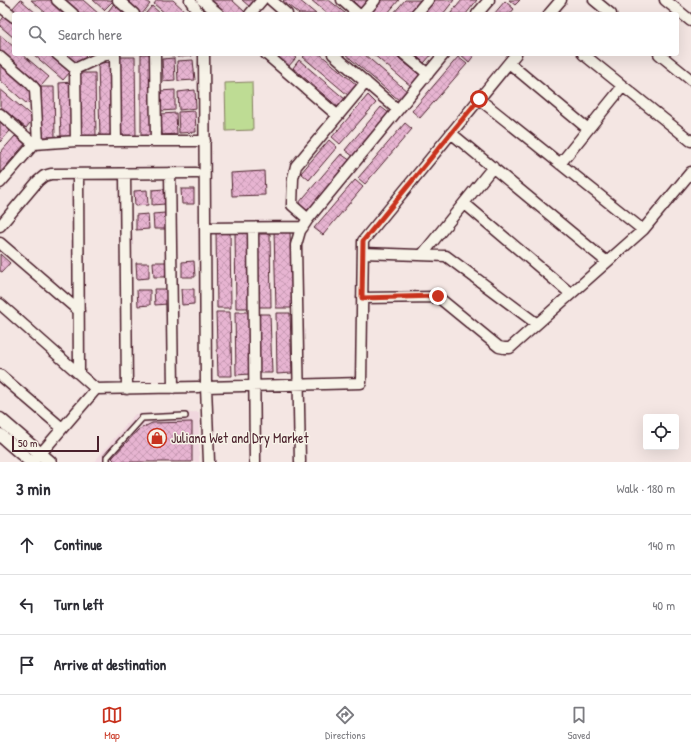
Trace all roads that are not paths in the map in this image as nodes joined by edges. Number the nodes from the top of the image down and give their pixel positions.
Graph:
1 (57, 0) edge
2 (118, 0) edge
3 (190, 0) edge
4 (202, 0) edge
5 (262, 0) edge
6 (270, 0) edge
7 (342, 0) edge
8 (375, 0) edge
9 (428, 0) edge
10 (489, 0) edge
11 (561, 0) edge
12 (594, 0) edge
13 (665, 0) edge
14 (3, 5) edge
15 (71, 12) edge
16 (132, 12) edge
17 (198, 12) edge
18 (217, 12) edge
19 (252, 12) edge
20 (285, 12) edge
21 (356, 12) edge
22 (365, 12) edge
23 (418, 12) edge
24 (479, 12) edge
25 (551, 12) edge
26 (609, 12) edge
27 (12, 15) edge
28 (691, 21) edge
29 (60, 56) edge
30 (103, 56) edge
31 (115, 56) edge
32 (155, 56) edge
33 (204, 56) edge
34 (268, 56) edge
35 (335, 56) edge
36 (406, 56) edge
37 (442, 56) edge
38 (514, 56) edge
39 (586, 56) edge
40 (661, 56) edge
41 (0, 57) edge
42 (509, 63) junction
43 (75, 69) junction
44 (428, 74) junction
45 (691, 80) edge
46 (366, 82) junction
47 (623, 86) junction
48 (479, 99) junction
49 (398, 110) junction
50 (0, 114) edge
51 (338, 116) junction
52 (588, 129) junction
53 (451, 133) junction
54 (116, 141) junction
55 (156, 141) junction
56 (205, 141) junction
57 (691, 141) edge
58 (76, 142) junction
59 (36, 143) junction
60 (560, 164) junction
61 (493, 167) junction
62 (691, 172) edge
63 (170, 173) junction
64 (196, 173) dead end
65 (78, 174) junction
66 (124, 174) junction
67 (0, 182) edge
68 (464, 203) junction
69 (305, 223) junction
70 (0, 226) edge
71 (205, 228) junction
72 (253, 228) junction
73 (643, 230) junction
74 (0, 243) edge
75 (363, 253) junction
76 (422, 255) junction
77 (607, 262) junction
78 (571, 294) junction
79 (362, 298) junction
80 (0, 304) edge
81 (80, 311) junction
82 (537, 324) junction
83 (79, 374) junction
84 (0, 375) edge
85 (298, 385) junction
86 (254, 386) junction
87 (202, 387) junction
88 (173, 388) junction
89 (96, 389) junction
90 (127, 389) junction
91 (185, 416) dead end
92 (0, 419) edge
93 (62, 428) junction
94 (0, 435) edge
95 (35, 459) edge
96 (50, 462) edge
97 (107, 462) edge
98 (209, 462) edge
99 (255, 462) edge
100 (300, 462) edge

1 - 15 street
2 - 16 street
3 - 17 street
4 - 18 street
5 - 19 street
6 - 20 street
7 - 21 street
8 - 22 street
9 - 23 street
10 - 24 street
11 - 25 street
12 - 26 street
13 - 28 street
14 - 27 street
29 - 43 street
30 - 43 street
31 - 54 street
32 - 55 street
33 - 56 street
34 - 51 street
35 - 46 street
36 - 44 street
37 - 44 street
38 - 42 street
39 - 47 street
40 - 45 street
41 - 59 street
42 - 48 street
42 - 52 street
43 - 58 street
44 - 49 street
46 - 49 street
46 - 51 street
47 - 52 street
47 - 57 street
48 - 53 street
48 - 60 street
49 - 69 street
50 - 59 street
51 - 69 street
52 - 60 street
53 - 61 street
53 - 75 street
54 - 55 street
54 - 58 street
55 - 56 street
56 - 71 street
58 - 59 street
59 - 67 street
60 - 73 street
61 - 68 street
61 - 77 street
62 - 73 street
63 - 64 street
63 - 66 street
63 - 88 street
65 - 66 street
65 - 70 street
65 - 81 street
66 - 90 street
68 - 76 street
68 - 78 street
69 - 72 street
69 - 85 street
71 - 72 street
71 - 87 street
72 - 86 street
73 - 77 street
74 - 81 street
75 - 76 street
75 - 79 street
76 - 82 street
77 - 78 street
78 - 82 street
79 - 82 street
79 - 85 street
80 - 83 street
81 - 83 street
83 - 89 street
84 - 93 street
85 - 86 street
85 - 100 street
86 - 87 street
86 - 99 street
87 - 88 street
87 - 98 street
88 - 90 street
89 - 90 street
89 - 93 street
91 - 97 lane
92 - 95 street
93 - 95 street
94 - 95 street
95 - 96 street

